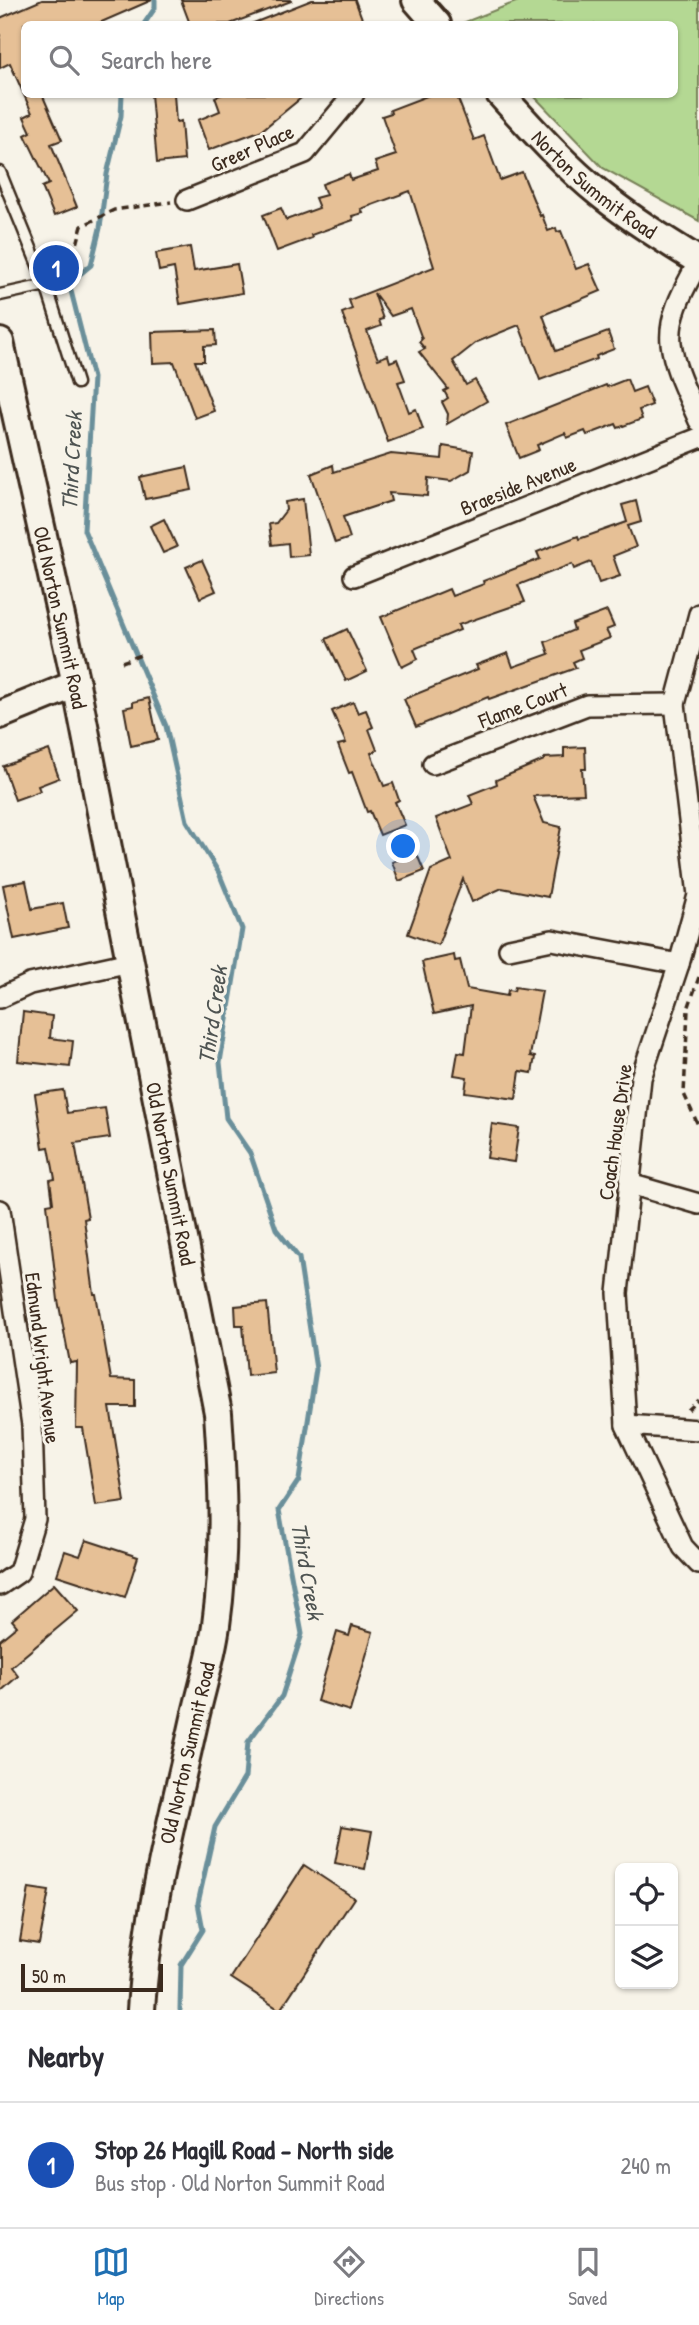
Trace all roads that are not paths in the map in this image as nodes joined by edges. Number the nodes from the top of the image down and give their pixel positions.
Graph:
1 (416, 0) edge
2 (434, 21) edge
3 (351, 98) edge
4 (504, 98) edge
5 (0, 172) edge
6 (187, 200) road end
7 (699, 261) edge
8 (46, 285) junction
9 (0, 295) edge
10 (1, 355) edge
11 (77, 383) dead end
12 (699, 421) edge
13 (699, 438) edge
14 (354, 576) dead end
15 (699, 614) edge
16 (76, 684) junction
17 (675, 704) junction
18 (0, 715) edge
19 (433, 764) dead end
20 (509, 949) dead end
21 (130, 962) junction
22 (679, 964) junction
23 (0, 998) edge
24 (630, 1184) junction
25 (699, 1204) edge
26 (0, 1210) edge
27 (626, 1425) junction
28 (699, 1430) edge
29 (699, 1564) edge
30 (0, 1585) edge
31 (141, 2010) edge

1 - 2 main road
3 - 6 street, Greer Place
4 - 7 main road, Norton Summit Road
5 - 8 lane
7 - 12 street
8 - 9 lane
8 - 11 lane
10 - 16 main road, Old Norton Summit Road
13 - 14 street, Braeside Avenue
15 - 17 street, Coach House Drive
16 - 18 main road
16 - 21 main road, Old Norton Summit Road
17 - 19 street, Flame Court
17 - 22 street, Coach House Drive
20 - 22 street
21 - 23 street
21 - 31 main road, Old Norton Summit Road
22 - 24 street, Coach House Drive
24 - 25 street
24 - 27 street, Coach House Drive
26 - 30 street, Edmund Wright Avenue
27 - 28 street
27 - 29 street, Coach House Drive

